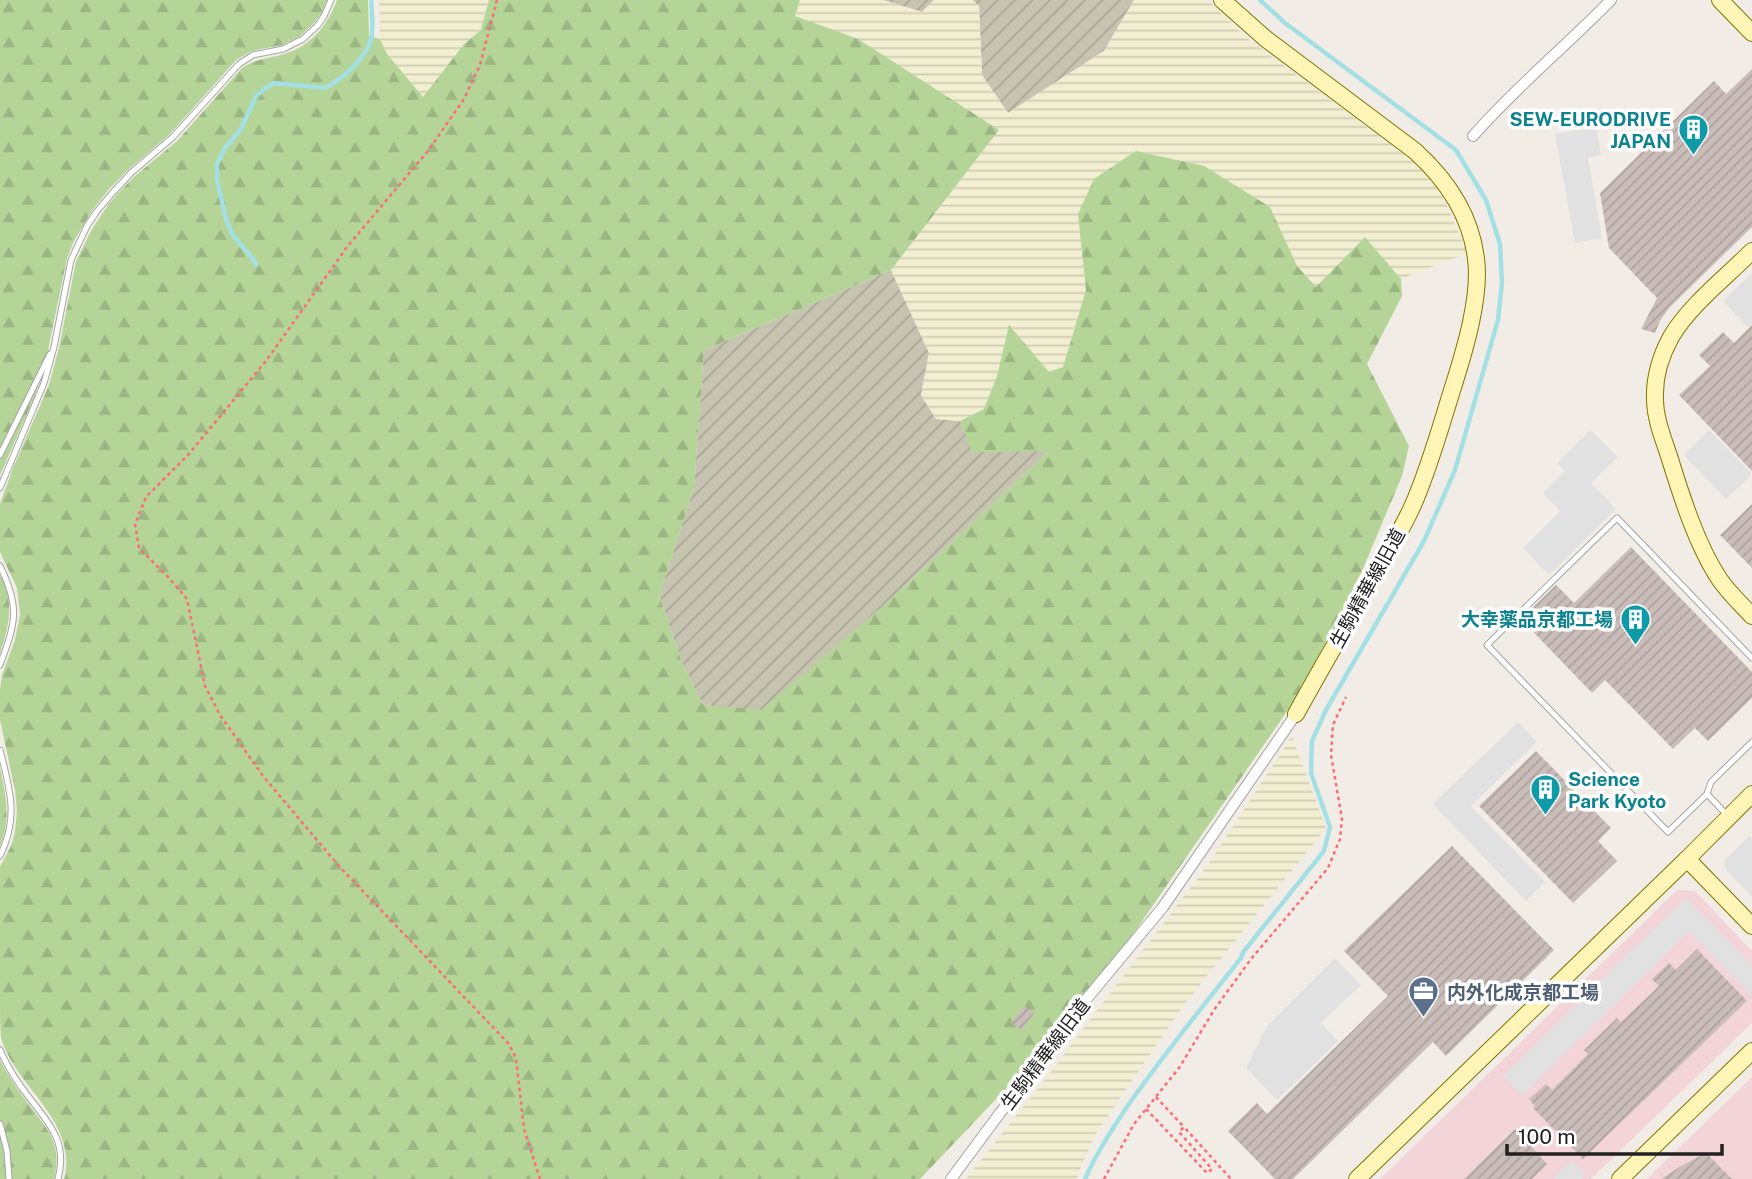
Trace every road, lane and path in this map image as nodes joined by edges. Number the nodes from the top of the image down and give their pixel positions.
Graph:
1 (331, 0) edge
2 (496, 0) edge
3 (1222, 0) edge
4 (1611, 0) edge
5 (1720, 0) edge
6 (1752, 33) edge
7 (1473, 136) dead end
8 (1752, 251) edge
9 (54, 346) junction
10 (0, 455) edge
11 (0, 488) edge
12 (0, 566) edge
13 (1752, 616) edge
14 (1752, 658) edge
15 (0, 666) edge
16 (1346, 697) dead end
17 (1296, 714) joint
18 (1752, 743) edge
19 (0, 750) edge
20 (1707, 794) junction
21 (1752, 794) edge
22 (1729, 817) junction
23 (0, 856) edge
24 (1687, 859) junction
25 (1752, 926) edge
26 (0, 1050) edge
27 (1752, 1051) edge
28 (1156, 1097) junction
29 (1146, 1109) junction
30 (0, 1124) edge
31 (1184, 1127) junction
32 (1230, 1178) edge
33 (9, 1179) edge
34 (58, 1179) edge
35 (540, 1179) edge
36 (951, 1179) edge
37 (1104, 1179) edge
38 (1357, 1179) edge
39 (1620, 1179) edge

1 - 9 lane
2 - 35 path
3 - 17 street, 生駒精華線旧道
4 - 7 street
5 - 6 street
8 - 13 street
9 - 10 lane
9 - 11 lane
12 - 15 lane
14 - 20 lane
16 - 28 path
17 - 36 street, 生駒精華線旧道
18 - 20 lane
19 - 23 lane
20 - 22 lane
21 - 22 street
22 - 24 street
24 - 25 street
24 - 38 street
26 - 34 lane
27 - 39 street
28 - 29 path
28 - 31 path
29 - 31 path
29 - 37 path
30 - 33 lane
31 - 32 path

